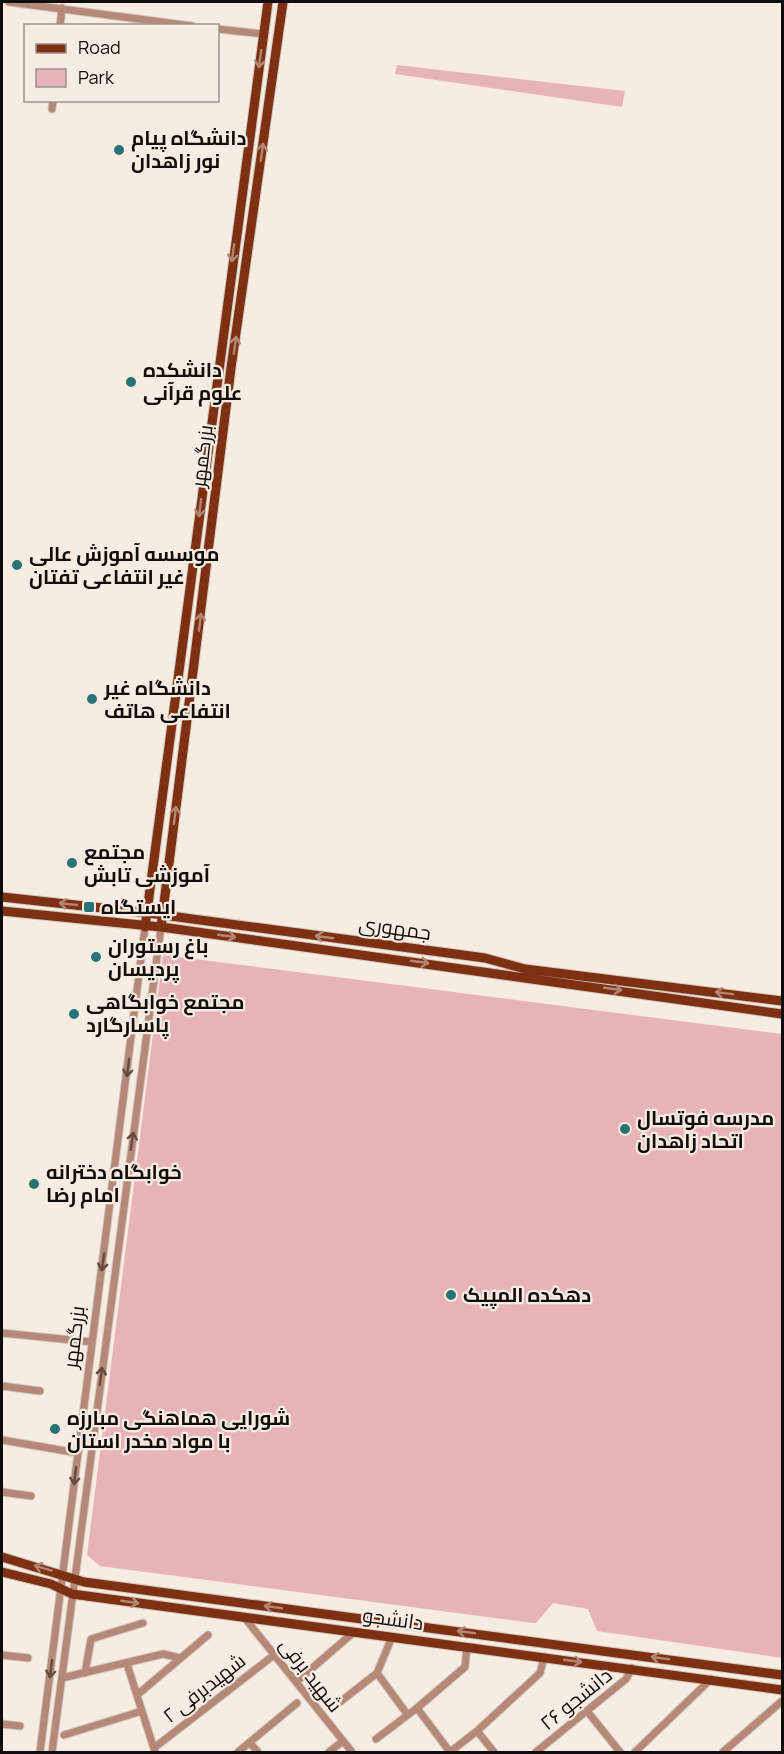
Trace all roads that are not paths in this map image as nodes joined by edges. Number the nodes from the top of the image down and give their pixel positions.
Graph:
1 (9, 2) edge
2 (268, 2) edge
3 (283, 2) edge
4 (62, 8) junction
5 (60, 24) edge
6 (178, 24) edge
7 (219, 29) edge
8 (263, 33) junction
9 (53, 102) edge
10 (52, 109) dead end
11 (167, 760) junction
12 (182, 762) junction
13 (2, 897) edge
14 (2, 911) edge
15 (148, 913) junction
16 (163, 915) junction
17 (145, 927) junction
18 (161, 927) junction
19 (485, 958) junction
20 (483, 970) junction
21 (783, 1000) edge
22 (783, 1014) edge
23 (115, 1169) junction
24 (129, 1171) junction
25 (2, 1332) edge
26 (93, 1333) junction
27 (106, 1336) junction
28 (92, 1342) junction
29 (2, 1386) edge
30 (40, 1391) dead end
31 (2, 1440) edge
32 (78, 1454) junction
33 (2, 1492) edge
34 (31, 1496) dead end
35 (2, 1557) edge
36 (2, 1572) edge
37 (63, 1575) junction
38 (74, 1580) junction
39 (61, 1589) junction
40 (72, 1594) junction
41 (244, 1617) junction
42 (143, 1623) dead end
43 (354, 1632) junction
44 (208, 1635) dead end
45 (392, 1637) junction
46 (467, 1647) junction
47 (2, 1655) edge
48 (274, 1655) junction
49 (544, 1657) junction
50 (28, 1658) dead end
51 (180, 1658) junction
52 (685, 1661) junction
53 (128, 1664) junction
54 (632, 1668) junction
55 (85, 1673) junction
56 (377, 1673) junction
57 (683, 1675) junction
58 (783, 1675) edge
59 (62, 1678) junction
60 (711, 1679) junction
61 (296, 1682) junction
62 (783, 1690) edge
63 (137, 1695) junction
64 (783, 1701) edge
65 (340, 1702) dead end
66 (297, 1703) dead end
67 (417, 1708) junction
68 (142, 1711) junction
69 (586, 1711) junction
70 (407, 1714) junction
71 (2, 1724) edge
72 (20, 1726) dead end
73 (477, 1731) junction
74 (63, 1735) dead end
75 (376, 1739) dead end
76 (343, 1741) junction
77 (250, 1743) junction
78 (645, 1745) junction
79 (155, 1750) edge
80 (40, 1752) edge
81 (52, 1752) edge
82 (238, 1752) edge
83 (258, 1752) edge
84 (329, 1752) edge
85 (352, 1752) edge
86 (450, 1752) edge
87 (494, 1752) edge
88 (536, 1752) edge
89 (620, 1752) edge
90 (635, 1752) edge
91 (651, 1752) edge
92 (723, 1752) edge

1 - 4 street
2 - 8 main road, بزرگمهر
12 -> 3 main road, بزرگمهر
4 - 5 street
4 - 6 street
7 - 8 street
8 -> 11 main road, بزرگمهر
9 - 10 street
11 - 12 main road
11 - 15 main road, بزرگمهر
16 -> 12 main road, بزرگمهر
15 -> 13 main road, جمهوری
14 - 17 main road, جمهوری
15 - 16 main road, جمهوری
15 - 17 main road, بزرگمهر
16 - 18 main road, بزرگمهر
19 -> 16 main road, جمهوری
17 - 18 main road, جمهوری
17 -> 23 street, بزرگمهر
18 -> 20 main road, جمهوری
24 -> 18 street, بزرگمهر
19 - 20 main road
21 -> 19 main road, جمهوری
20 -> 22 main road, جمهوری
23 - 24 street
23 -> 26 street, بزرگمهر
24 - 27 street, بزرگمهر
25 - 28 street
26 - 27 street
26 - 28 street, بزرگمهر
38 -> 27 street, بزرگمهر
28 - 32 street, بزرگمهر
29 - 30 street
31 - 32 street
32 -> 37 street, بزرگمهر
33 - 34 street
37 -> 35 main road, دانشجو
36 - 39 main road, دانشجو
37 - 38 main road, دانشجو
37 - 39 street, بزرگمهر
38 - 40 street, بزرگمهر
52 -> 38 main road, دانشجو
39 - 40 main road, دانشجو
39 -> 80 street, بزرگمهر
40 -> 41 main road, دانشجو
40 - 59 street, بزرگمهر
41 - 43 main road, دانشجو
41 - 48 street, شهید برفی
42 - 55 street
43 - 45 main road, دانشجو
43 - 61 street
44 - 51 street
45 - 46 main road, دانشجو
45 - 56 street
46 - 49 main road, دانشجو
46 - 67 street
47 - 50 street
48 - 61 street, شهید برفی
48 - 79 street, شهیدبرفی ۲
49 -> 54 main road, دانشجو
49 - 73 street
51 - 53 street
51 - 63 street
52 - 57 main road
52 - 58 main road, دانشجو
53 - 55 street
53 - 63 street
54 - 57 main road, دانشجو
54 - 69 street, دانشجو ۲۶
55 - 59 street
56 - 65 street
56 - 70 street
57 - 60 main road, دانشجو
59 - 81 street, بزرگمهر
60 - 62 main road, دانشجو
60 - 78 street
61 - 76 street, شهید برفی
63 - 68 street
64 - 92 street
66 - 77 street
67 - 70 street
67 - 86 street
68 - 74 street
68 - 79 street
69 - 88 street, دانشجو ۲۶
69 - 89 street
70 - 75 street
71 - 72 street
73 - 86 street
73 - 87 street
76 - 84 street
76 - 85 street, شهید برفی
77 - 82 street
77 - 83 street
78 - 90 street
78 - 91 street

